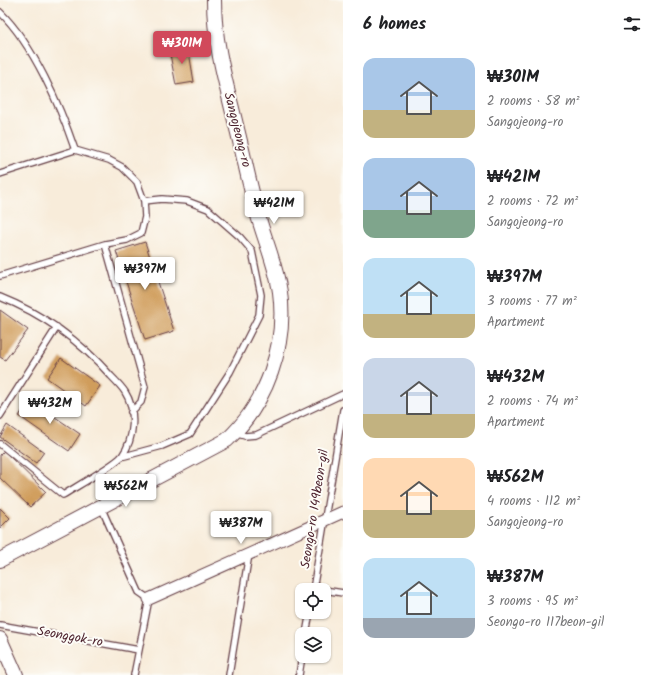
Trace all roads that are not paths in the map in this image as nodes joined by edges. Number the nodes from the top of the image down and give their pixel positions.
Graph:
1 (214, 0) edge
2 (0, 12) edge
3 (75, 150) junction
4 (0, 174) edge
5 (144, 201) junction
6 (105, 244) junction
7 (0, 276) edge
8 (0, 297) edge
9 (57, 327) junction
10 (343, 394) edge
11 (343, 410) edge
12 (131, 412) junction
13 (0, 416) edge
14 (235, 433) junction
15 (0, 444) edge
16 (121, 457) junction
17 (101, 506) junction
18 (343, 512) edge
19 (324, 520) junction
20 (249, 554) junction
21 (0, 560) edge
22 (314, 583) edge
23 (331, 591) edge
24 (343, 593) edge
25 (149, 599) junction
26 (0, 625) edge
27 (0, 639) edge
28 (139, 650) junction
29 (301, 663) edge
30 (16, 675) edge
31 (134, 675) edge
32 (229, 675) edge
33 (299, 675) edge

1 - 14 street, Sangojeong-ro
2 - 3 lane
3 - 4 lane
3 - 5 lane
5 - 6 lane
5 - 16 lane
6 - 7 lane
6 - 12 lane
8 - 9 lane
9 - 12 lane
9 - 13 lane
10 - 14 lane
11 - 19 lane, Seongo-ro 149beon-gil
12 - 16 lane
14 - 17 street, Sangojeong-ro
15 - 16 lane
17 - 21 street, Sangojeong-ro
17 - 25 lane
18 - 19 street
19 - 20 street
19 - 22 lane, Seongo-ro 149beon-gil
20 - 25 street
20 - 32 lane
23 - 24 lane, Seongo-ro 149beon-gil
25 - 28 lane
26 - 28 lane, Seonggok-ro
27 - 30 street
28 - 31 lane
29 - 33 lane

